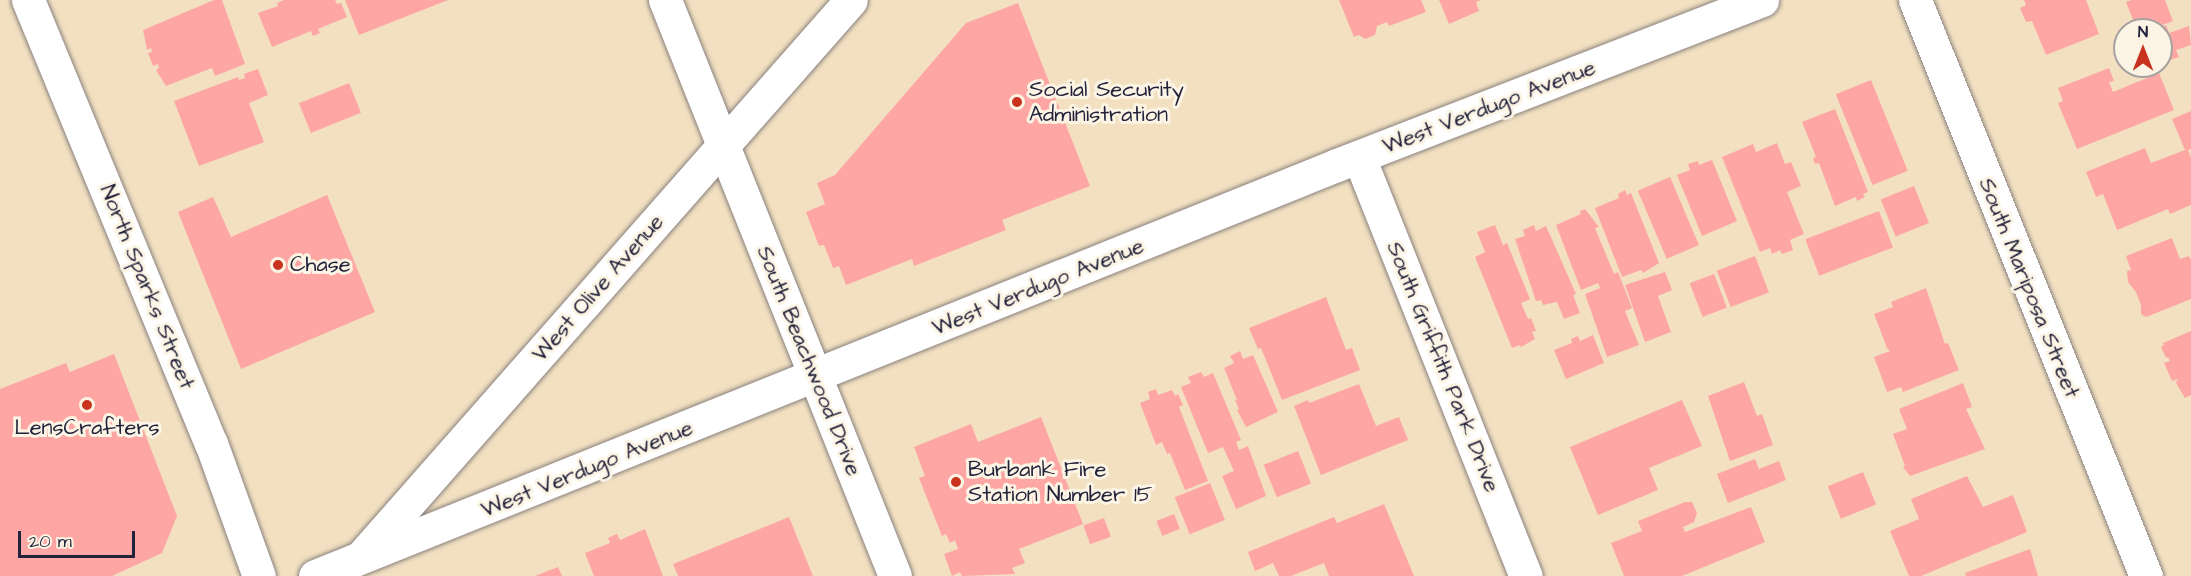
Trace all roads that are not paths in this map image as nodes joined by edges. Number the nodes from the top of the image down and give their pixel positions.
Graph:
1 (28, 0) edge
2 (664, 0) edge
3 (851, 0) edge
4 (1762, 0) edge
5 (1915, 0) edge
6 (722, 146) junction
7 (1359, 157) junction
8 (816, 376) junction
9 (352, 568) edge
10 (259, 576) edge
11 (315, 576) edge
12 (895, 576) edge
13 (1526, 576) edge
14 (2146, 576) edge

1 - 10 street, North Sparks Street
2 - 6 street, South Beachwood Drive
3 - 6 street, West Olive Avenue
4 - 7 street, West Verdugo Avenue
5 - 14 street, South Mariposa Street
6 - 8 street, South Beachwood Drive
6 - 9 street, West Olive Avenue
7 - 8 street, West Verdugo Avenue
7 - 13 street, South Griffith Park Drive
8 - 9 street, West Verdugo Avenue
8 - 12 street, South Beachwood Drive
9 - 11 street, West Verdugo Avenue

